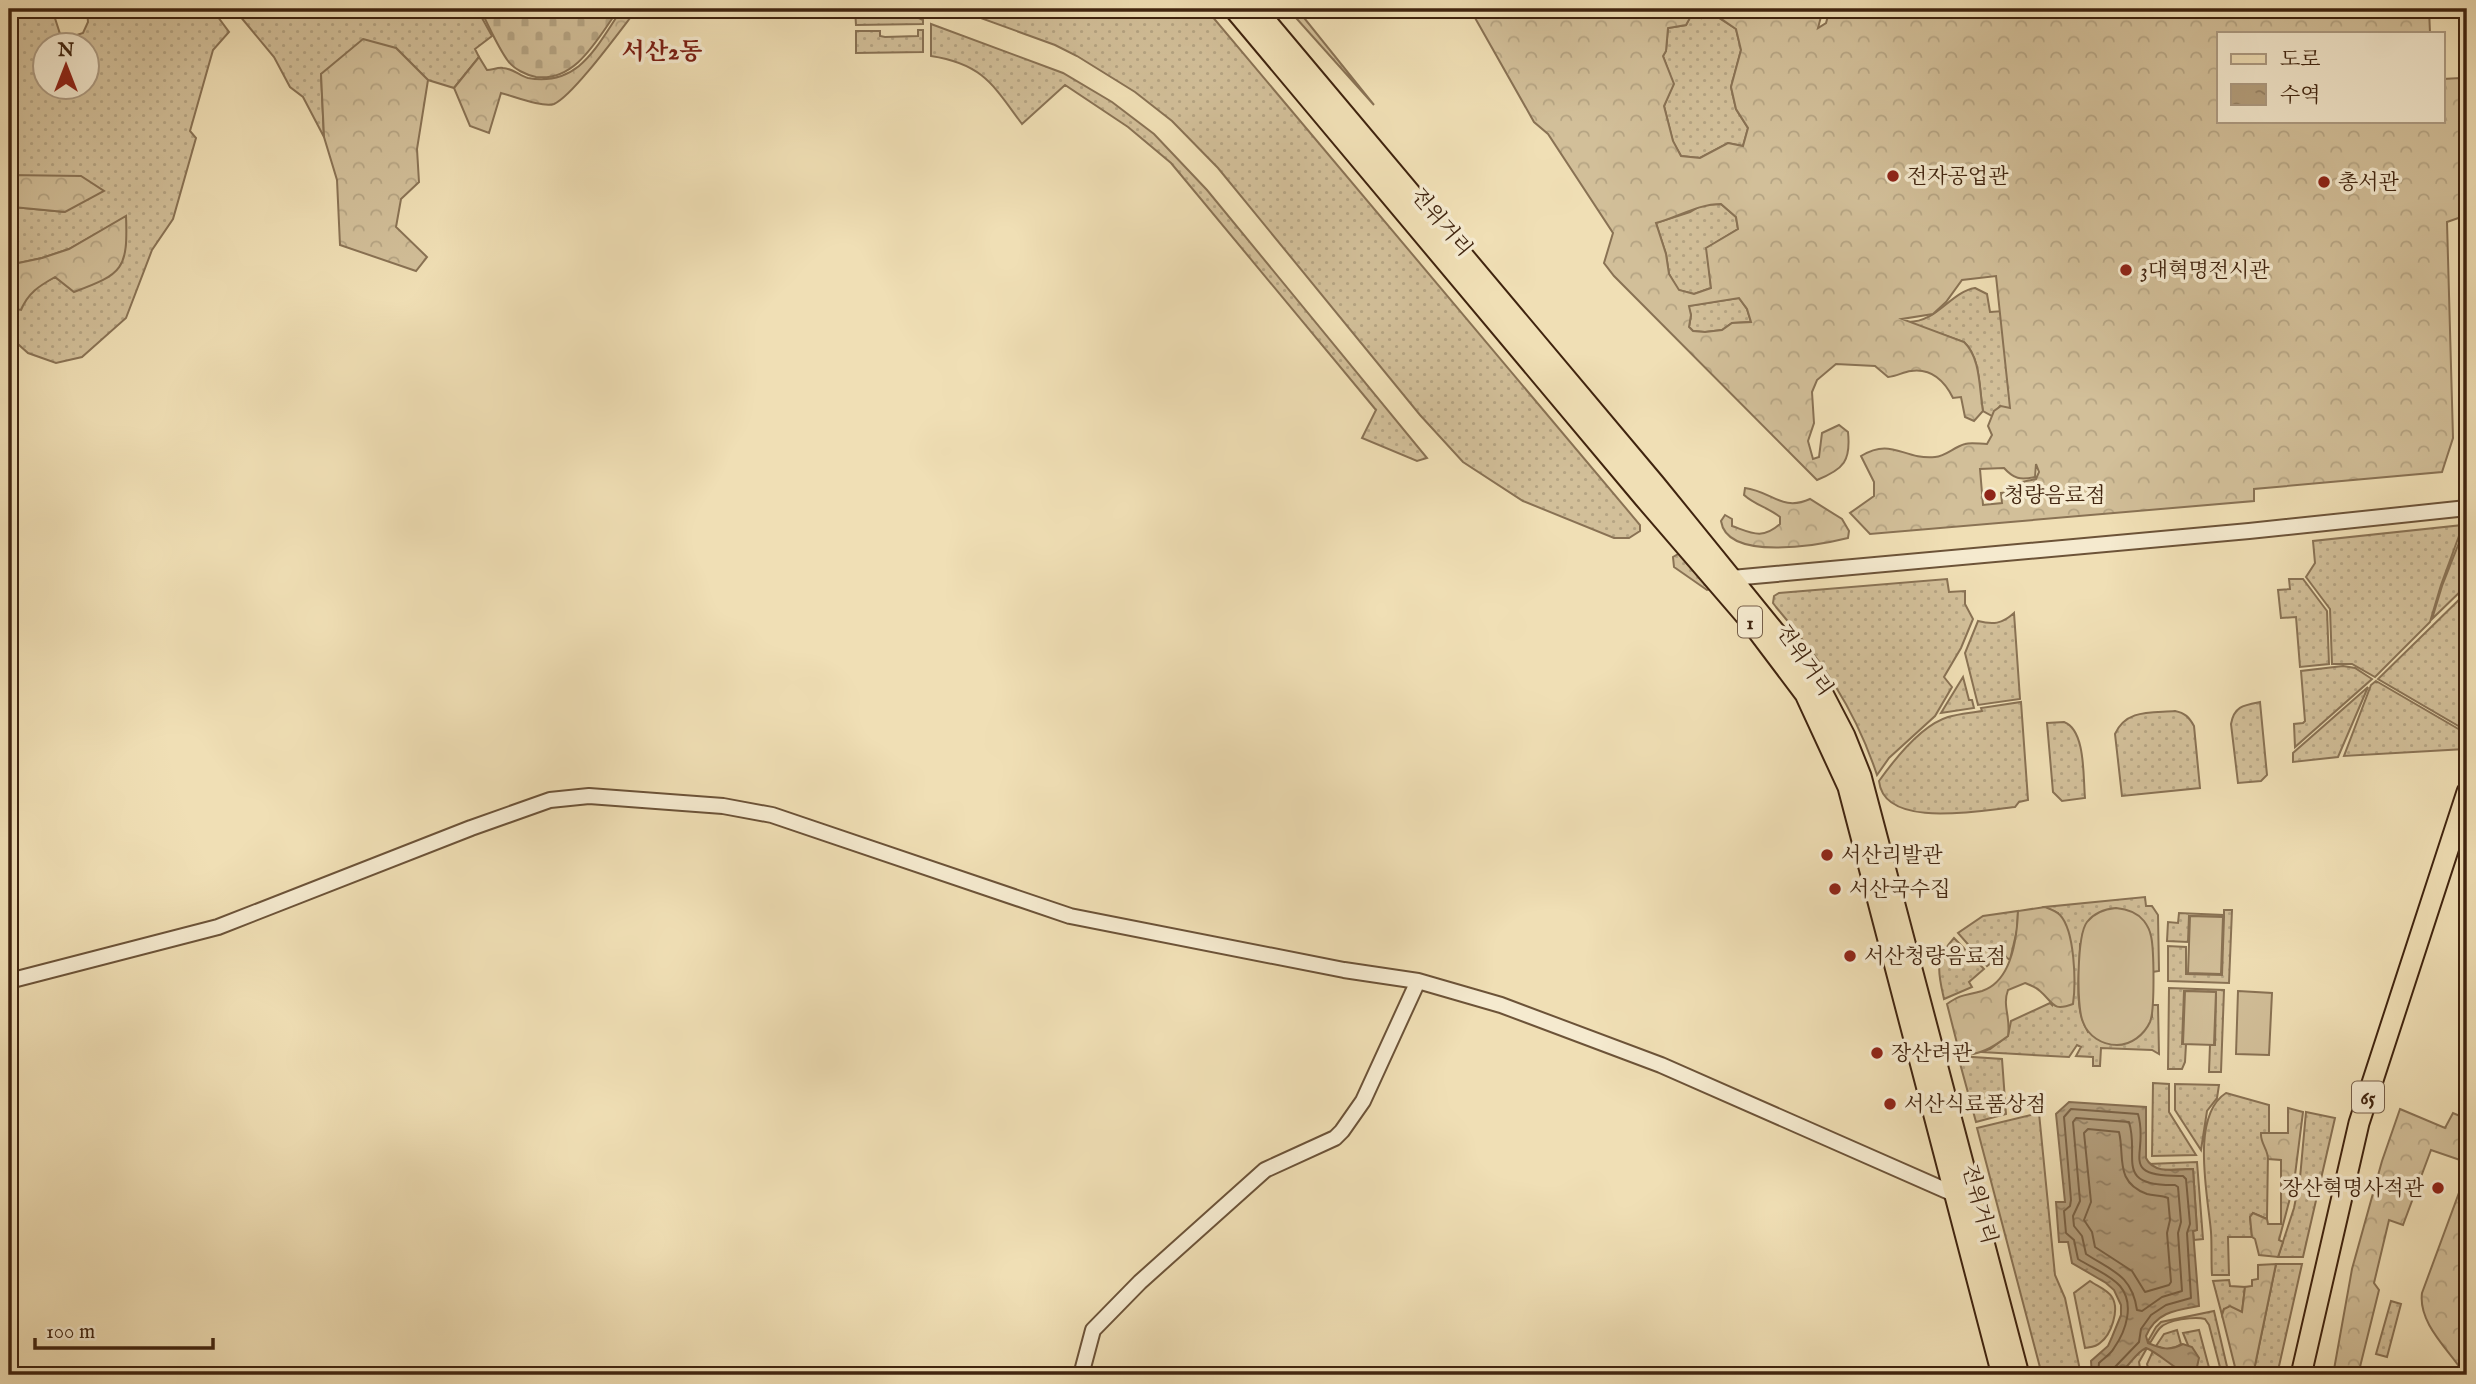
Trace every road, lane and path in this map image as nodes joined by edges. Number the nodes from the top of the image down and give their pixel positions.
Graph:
1 (1234, 9) edge
2 (1256, 9) edge
3 (2467, 508) edge
4 (1732, 578) junction
5 (2467, 792) edge
6 (9, 981) edge
7 (1418, 981) junction
8 (1954, 1194) junction
9 (1081, 1375) edge
10 (2002, 1375) edge
11 (2019, 1375) edge
12 (2301, 1375) edge

1 - 8 main road, 전위거리 / 1
2 - 4 main road, 전위거리 / 1
3 - 4 street
4 - 11 main road, 전위거리 / 1
5 - 12 main road, 65
6 - 7 street
7 - 8 street
7 - 9 street
8 - 10 main road, 전위거리 / 1

